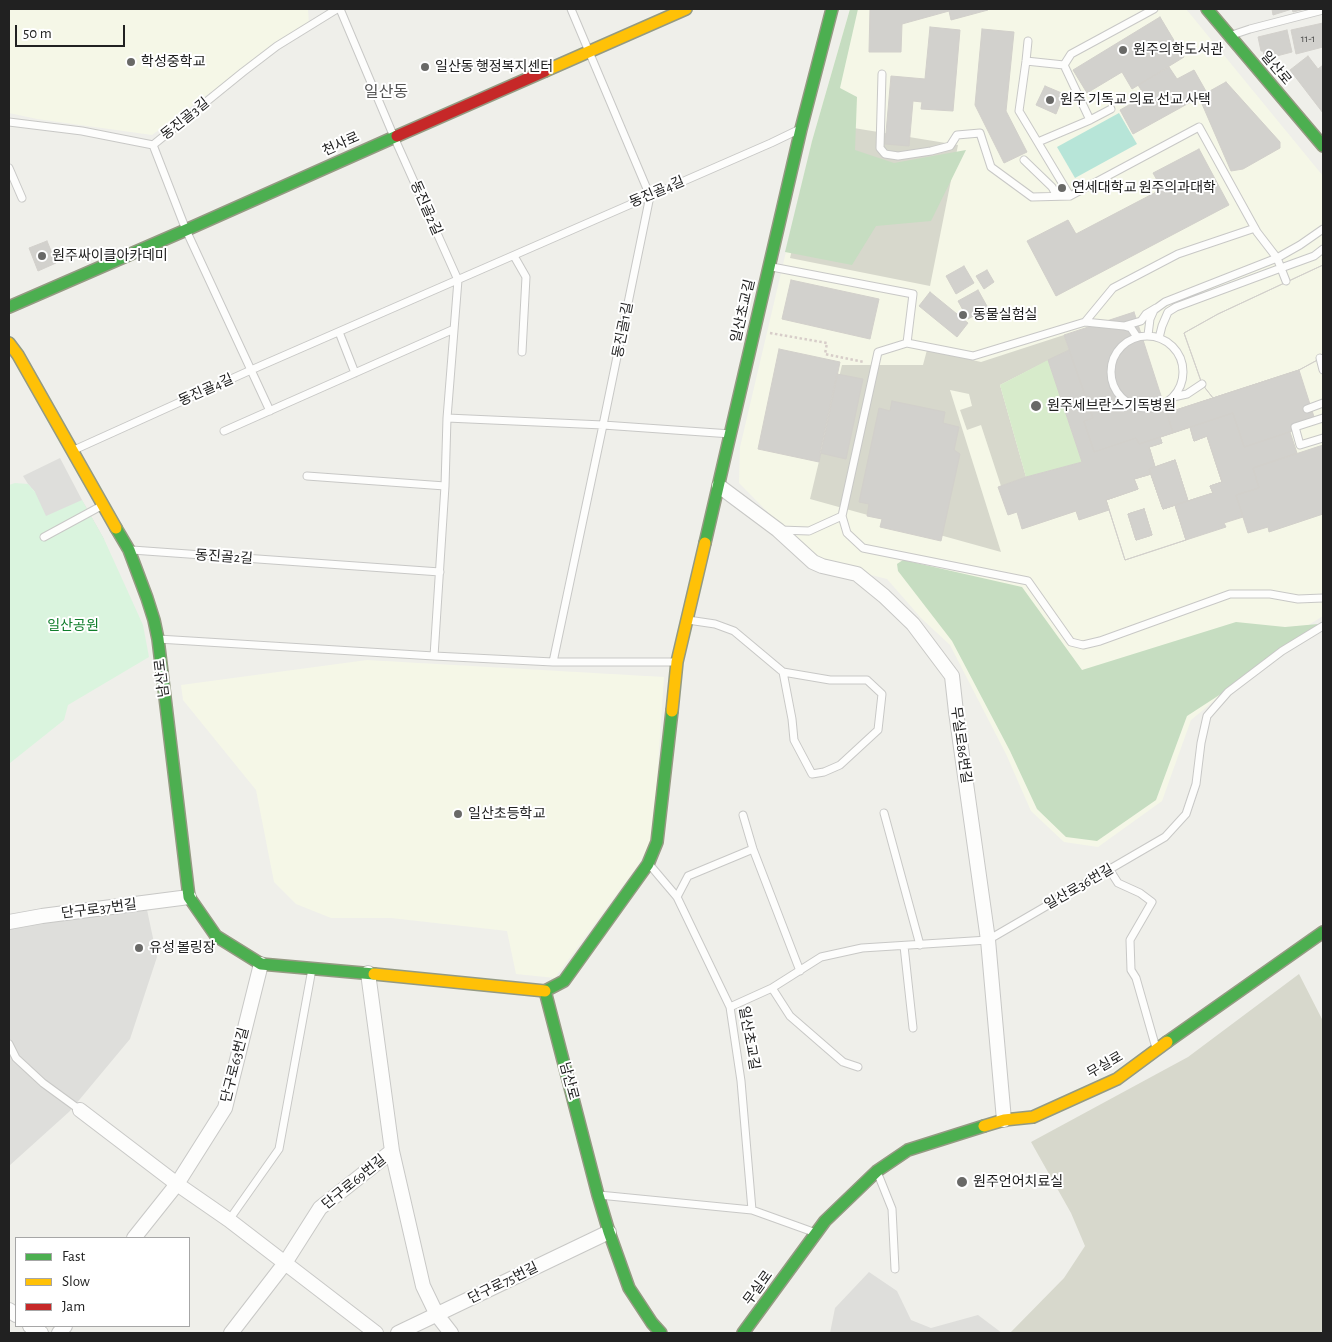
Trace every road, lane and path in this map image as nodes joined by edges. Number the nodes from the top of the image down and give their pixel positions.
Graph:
1 (338, 9) edge
2 (571, 9) edge
3 (686, 9) edge
4 (832, 9) edge
5 (1154, 9) edge
6 (1207, 9) edge
7 (1323, 10) edge
8 (1230, 36) junction
9 (1028, 41) dead end
10 (590, 52) junction
11 (1026, 61) junction
12 (1064, 65) junction
13 (882, 74) dead end
14 (1111, 109) dead end
15 (1090, 120) junction
16 (9, 122) edge
17 (801, 129) junction
18 (394, 137) junction
19 (1038, 142) junction
20 (153, 145) junction
21 (1323, 146) edge
22 (1024, 160) dead end
23 (9, 168) edge
24 (650, 196) junction
25 (1057, 196) junction
26 (1070, 196) junction
27 (22, 198) dead end
28 (1255, 228) junction
29 (1323, 229) edge
30 (186, 230) junction
31 (1323, 249) edge
32 (514, 256) junction
33 (1277, 258) junction
34 (769, 266) junction
35 (1281, 268) junction
36 (458, 280) junction
37 (1286, 282) dead end
38 (1164, 302) junction
39 (9, 307) edge
40 (1085, 322) junction
41 (1124, 326) junction
42 (454, 329) junction
43 (339, 332) junction
44 (763, 332) dead end
45 (1148, 335) junction
46 (1137, 337) junction
47 (1159, 338) junction
48 (9, 343) edge
49 (908, 343) junction
50 (522, 352) dead end
51 (1320, 358) dead end
52 (864, 362) dead end
53 (251, 370) junction
54 (1323, 370) edge
55 (355, 373) junction
56 (1182, 379) junction
57 (1173, 397) junction
58 (1323, 403) edge
59 (1307, 409) dead end
60 (270, 411) junction
61 (447, 418) junction
62 (1323, 418) edge
63 (604, 425) junction
64 (224, 431) dead end
65 (731, 434) junction
66 (1323, 438) edge
67 (73, 450) junction
68 (307, 476) dead end
69 (445, 486) junction
70 (719, 486) junction
71 (103, 505) junction
72 (842, 516) junction
73 (778, 530) junction
74 (44, 537) dead end
75 (129, 550) junction
76 (440, 572) junction
77 (1323, 598) edge
78 (687, 620) junction
79 (1323, 626) edge
80 (158, 639) junction
81 (434, 656) junction
82 (553, 662) junction
83 (677, 662) junction
84 (783, 672) junction
85 (884, 813) dead end
86 (743, 814) dead end
87 (753, 849) junction
88 (648, 864) junction
89 (1109, 869) junction
90 (189, 897) junction
91 (677, 897) junction
92 (9, 922) edge
93 (1323, 932) edge
94 (988, 940) junction
95 (920, 945) junction
96 (904, 946) junction
97 (261, 964) junction
98 (312, 969) junction
99 (800, 970) junction
100 (368, 973) junction
101 (772, 988) junction
102 (545, 991) junction
103 (730, 1007) junction
104 (913, 1028) dead end
105 (9, 1044) edge
106 (1156, 1049) junction
107 (858, 1067) dead end
108 (80, 1110) joint
109 (1004, 1120) junction
110 (392, 1151) junction
111 (877, 1171) junction
112 (176, 1184) junction
113 (598, 1195) junction
114 (752, 1210) junction
115 (229, 1220) junction
116 (609, 1232) junction
117 (817, 1233) junction
118 (135, 1237) edge
119 (285, 1263) junction
120 (895, 1268) dead end
121 (436, 1315) junction
122 (230, 1333) edge
123 (376, 1333) edge
124 (398, 1333) edge
125 (451, 1333) edge
126 (662, 1333) edge
127 (743, 1333) edge

1 - 18 lane, 동진골2길
1 - 20 lane, 동진골3길
2 - 10 lane
3 - 10 street, 천사로
4 - 17 street, 일산초교길
5 - 12 lane
6 - 8 street, 일산로
7 - 8 lane
8 - 21 street, 일산로
9 - 11 lane
10 - 18 street, 천사로
10 - 24 lane
11 - 12 lane
11 - 19 lane
12 - 15 lane
13 - 25 lane
14 - 15 lane
15 - 19 lane
16 - 20 lane, 동진골3길
17 - 24 lane, 동진골4길
17 - 34 street, 일산초교길
18 - 30 street, 천사로
18 - 36 lane, 동진골2길
19 - 26 lane
20 - 30 lane
22 - 25 lane
23 - 27 lane
24 - 32 lane, 동진골4길
24 - 63 lane, 동진골1길
25 - 26 lane
26 - 28 lane
28 - 33 lane
28 - 40 lane
29 - 33 lane
30 - 39 street, 천사로
30 - 53 lane
31 - 35 lane
32 - 36 lane, 동진골4길
32 - 50 lane
33 - 35 lane
33 - 38 lane
34 - 49 lane
34 - 65 street, 일산초교길
35 - 37 lane
35 - 47 lane
36 - 42 lane, 동진골2길
36 - 43 lane, 동진골4길
38 - 41 lane
38 - 45 lane
40 - 41 lane
40 - 49 lane
41 - 46 lane
42 - 55 lane
42 - 61 lane, 동진골2길
43 - 53 lane, 동진골4길
43 - 55 lane
44 - 52 path
45 - 46 lane
45 - 47 lane
46 - 57 lane
47 - 56 lane
48 - 67 street, 남산로
49 - 72 lane
51 - 54 lane
53 - 60 lane
53 - 67 lane, 동진골4길
55 - 60 lane
56 - 57 lane
56 - 57 lane
58 - 59 lane
60 - 64 lane
61 - 63 lane
61 - 69 lane, 동진골2길
62 - 66 lane
63 - 65 lane
63 - 82 lane, 동진골1길
65 - 70 street, 일산초교길
67 - 71 street, 남산로
68 - 69 lane
69 - 76 lane, 동진골2길
70 - 73 street, 무실로86번길
70 - 78 street, 일산초교길
71 - 74 lane
71 - 75 street, 남산로
72 - 73 lane
72 - 77 lane
73 - 94 street, 무실로86번길
75 - 76 lane, 동진골2길
75 - 80 street, 남산로
76 - 81 lane, 동진골2길
78 - 83 street, 일산초교길
78 - 84 lane
79 - 89 lane, 일산로36번길
80 - 81 lane
80 - 90 street, 남산로
81 - 82 lane
82 - 83 lane
83 - 88 street, 일산초교길
84 - 84 lane
85 - 95 lane
86 - 87 lane
87 - 91 lane
87 - 99 lane
88 - 91 lane, 일산초교길
88 - 102 street, 일산초교길
89 - 94 lane, 일산로36번길
89 - 106 lane
90 - 92 street, 단구로37번길
90 - 97 street, 남산로
91 - 103 lane, 일산초교길
93 - 106 street, 무실로
94 - 95 lane, 일산로36번길
94 - 109 street, 무실로86번길
95 - 96 lane, 일산로36번길
96 - 99 lane, 일산로36번길
96 - 104 lane
97 - 98 street, 남산로
97 - 112 street, 단구로63번길
98 - 100 street, 남산로
98 - 115 lane
99 - 101 lane, 일산로36번길
100 - 102 street, 남산로
100 - 110 street
101 - 103 lane, 일산로36번길
101 - 107 lane
102 - 113 street, 남산로
103 - 114 lane, 일산초교길
105 - 108 lane
106 - 109 street, 무실로
108 - 112 street
109 - 111 street, 무실로
110 - 119 street, 단구로69번길
110 - 121 street
111 - 117 street, 무실로
111 - 120 lane
112 - 115 street
112 - 118 street, 단구로63번길
113 - 114 lane
113 - 116 street, 남산로
114 - 117 lane
115 - 119 street
116 - 121 street, 단구로75번길
116 - 126 street, 남산로
117 - 127 street, 무실로
119 - 122 street, 단구로69번길
119 - 123 street
121 - 124 street, 단구로75번길
121 - 125 street

